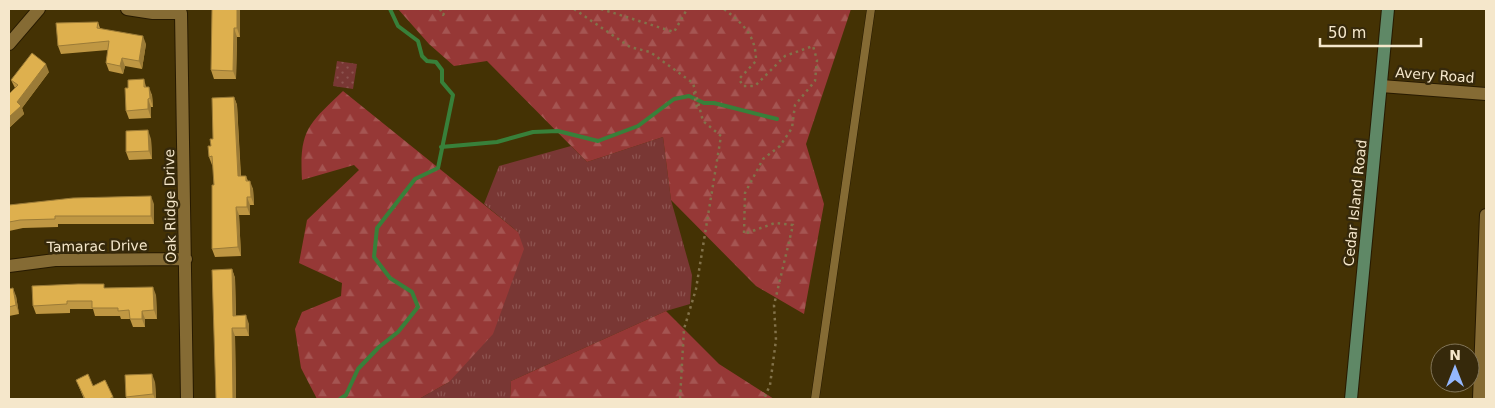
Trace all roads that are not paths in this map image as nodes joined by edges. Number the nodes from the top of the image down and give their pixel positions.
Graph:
1 (39, 9) edge
2 (127, 9) edge
3 (871, 9) edge
4 (1388, 9) edge
5 (181, 11) edge
6 (9, 44) edge
7 (1381, 86) junction
8 (1486, 94) edge
9 (1486, 214) edge
10 (186, 259) junction
11 (9, 266) edge
12 (188, 399) edge
13 (815, 399) edge
14 (1351, 399) edge
15 (1479, 399) edge

1 - 6 street
2 - 5 street
3 - 13 lane
4 - 7 street, Cedar Island Road
5 - 10 street, Oak Ridge Drive
7 - 8 street, Avery Road
7 - 14 street, Cedar Island Road
9 - 15 street
10 - 11 street, Tamarac Drive
10 - 12 street, Oak Ridge Drive

